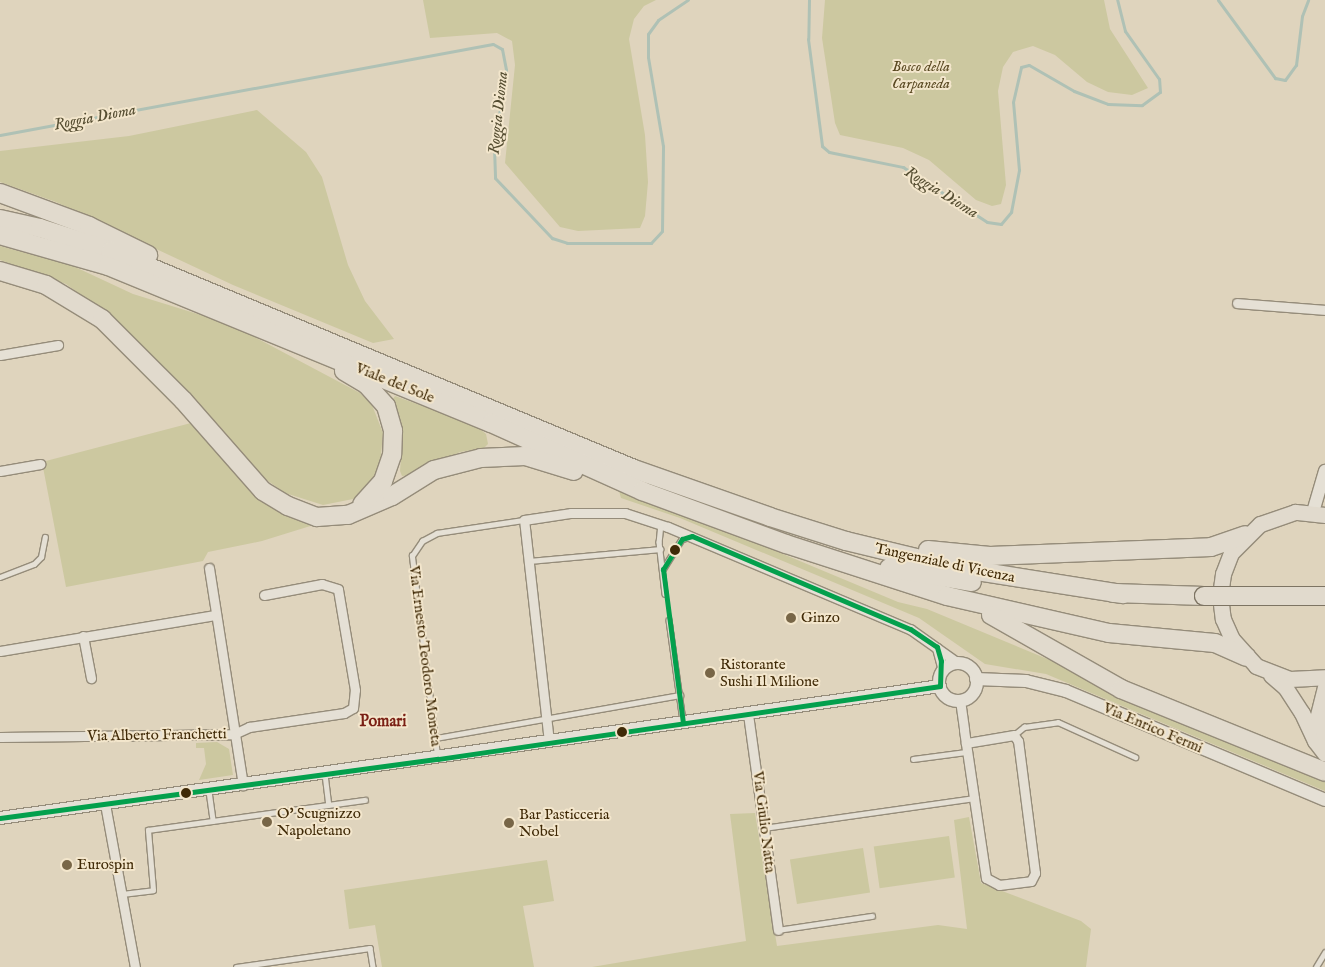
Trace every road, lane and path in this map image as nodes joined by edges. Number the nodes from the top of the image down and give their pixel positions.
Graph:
1 (0, 193) edge
2 (0, 219) edge
3 (0, 235) edge
4 (38, 235) junction
5 (0, 271) edge
6 (1237, 303) dead end
7 (248, 306) junction
8 (1325, 310) edge
9 (58, 345) dead end
10 (302, 345) junction
11 (0, 355) edge
12 (40, 464) dead end
13 (0, 471) edge
14 (1325, 471) edge
15 (642, 491) junction
16 (1319, 513) edge
17 (348, 515) junction
18 (770, 516) junction
19 (524, 520) junction
20 (661, 524) junction
21 (1245, 535) junction
22 (692, 536) junction
23 (45, 537) dead end
24 (786, 544) junction
25 (660, 549) junction
26 (529, 561) junction
27 (209, 568) dead end
28 (662, 569) junction
29 (0, 577) edge
30 (666, 594) dead end
31 (1123, 594) junction
32 (264, 595) dead end
33 (947, 596) junction
34 (1325, 596) edge
35 (215, 615) junction
36 (669, 620) dead end
37 (83, 636) junction
38 (937, 648) junction
39 (0, 651) edge
40 (1246, 657) junction
41 (958, 663) junction
42 (943, 671) junction
43 (1268, 672) junction
44 (1325, 677) edge
45 (91, 678) dead end
46 (976, 678) junction
47 (940, 686) junction
48 (1325, 687) edge
49 (680, 695) junction
50 (960, 700) junction
51 (748, 714) junction
52 (546, 719) junction
53 (683, 723) junction
54 (234, 734) junction
55 (1014, 735) junction
56 (1325, 736) edge
57 (0, 737) edge
58 (436, 738) junction
59 (549, 742) junction
60 (966, 747) junction
61 (1325, 754) edge
62 (1135, 757) dead end
63 (438, 759) junction
64 (913, 759) dead end
65 (1325, 772) edge
66 (325, 774) junction
67 (243, 785) junction
68 (209, 790) junction
69 (974, 798) junction
70 (365, 800) dead end
71 (1325, 800) edge
72 (105, 804) junction
73 (329, 805) junction
74 (3, 820) edge
75 (213, 821) junction
76 (764, 828) junction
77 (122, 894) junction
78 (872, 916) dead end
79 (778, 930) joint
80 (1325, 952) edge
81 (135, 967) edge
82 (236, 967) edge
83 (373, 967) edge
84 (1316, 967) edge

1 - 7 highway
2 - 4 highway, Viale del Sole
3 - 4 highway, Viale del Sole
4 - 7 highway, Viale del Sole
4 - 10 highway, Viale del Sole
5 - 17 highway
6 - 8 street
7 - 18 highway, Viale del Sole
9 - 11 street
10 - 15 highway, Viale del Sole
10 - 17 highway
12 - 13 street
14 - 16 street
15 - 17 highway
15 - 24 highway, Viale del Sole
16 - 21 main road
18 - 21 highway
18 - 31 highway, Tangenziale di Vicenza
19 - 20 street, Via Ernesto Teodoro Moneta
19 - 26 street
19 - 58 lane, Via Ernesto Teodoro Moneta
20 - 22 street, Via Ernesto Teodoro Moneta
20 - 25 lane
21 - 40 main road
22 - 28 lane
22 - 38 street, Via Ernesto Teodoro Moneta
23 - 29 lane
24 - 31 highway, Tangenziale di Vicenza
24 - 33 highway
25 - 26 lane
25 - 28 lane
26 - 52 street
27 - 35 street
28 - 30 lane
31 - 34 highway, Tangenziale di Vicenza, bridge
32 - 54 street, Via Alberto Franchetti
33 - 40 highway
33 - 65 highway
35 - 37 street
35 - 54 street
36 - 49 lane
37 - 39 street
37 - 45 street
38 - 41 street, Via Ernesto Teodoro Moneta
38 - 42 street
40 - 43 main road
41 - 42 street
41 - 46 street, Via Ernesto Teodoro Moneta
42 - 47 street
43 - 44 main road
43 - 61 main road
46 - 50 street
46 - 71 street, Via Enrico Fermi
47 - 50 street
47 - 51 street
48 - 56 main road
49 - 52 lane
49 - 53 lane
50 - 60 street
51 - 53 street
51 - 76 street, Via Giulio Natta
52 - 58 lane
52 - 59 street
53 - 59 street
54 - 57 street, Via Alberto Franchetti
54 - 67 street
55 - 60 street
55 - 62 lane
55 - 69 street
58 - 63 lane, Via Ernesto Teodoro Moneta
59 - 63 street
60 - 64 lane
60 - 69 street
63 - 66 street
66 - 67 street
66 - 73 lane
67 - 68 street
68 - 72 street
68 - 75 lane
69 - 76 lane
70 - 73 lane
72 - 74 street
72 - 77 street
73 - 75 lane
75 - 77 lane
76 - 79 street, Via Giulio Natta
77 - 81 street
78 - 79 lane
80 - 84 lane
82 - 83 lane

